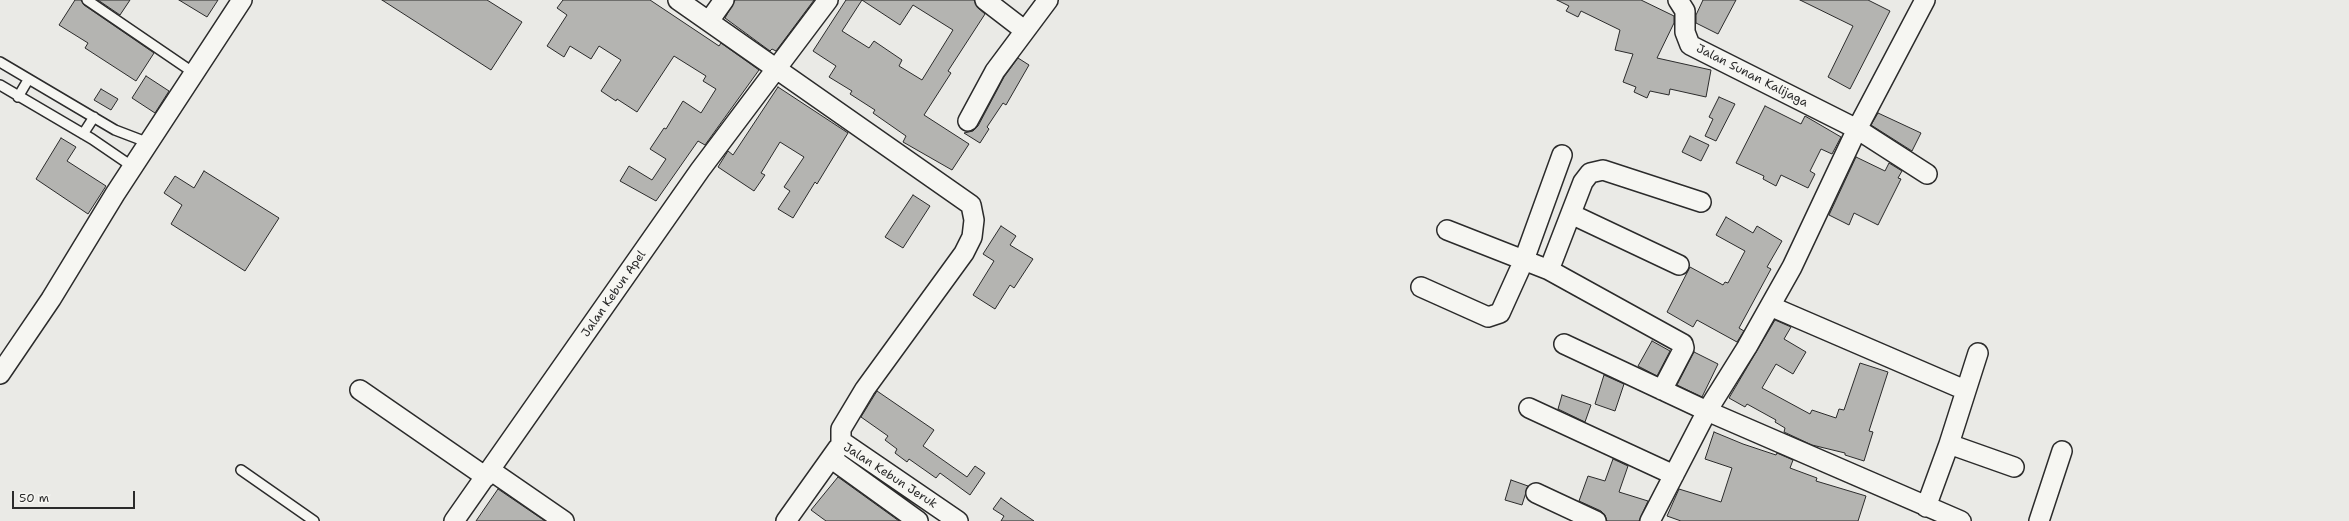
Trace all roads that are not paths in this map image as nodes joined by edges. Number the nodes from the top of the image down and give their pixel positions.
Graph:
1 (87, 0) edge
2 (242, 0) edge
3 (678, 0) edge
4 (724, 0) edge
5 (828, 0) edge
6 (985, 0) edge
7 (1048, 0) edge
8 (1678, 0) edge
9 (1925, 0) edge
10 (709, 21) junction
11 (1024, 30) junction
12 (0, 62) edge
13 (776, 67) junction
14 (194, 73) junction
15 (28, 80) junction
16 (0, 85) edge
17 (18, 97) junction
18 (94, 117) junction
19 (968, 121) dead end
20 (1857, 129) junction
21 (83, 134) junction
22 (149, 143) junction
23 (1562, 155) dead end
24 (133, 167) junction
25 (1926, 174) dead end
26 (1701, 202) dead end
27 (1572, 214) junction
28 (1447, 230) dead end
29 (1524, 260) junction
30 (1679, 265) dead end
31 (1549, 270) junction
32 (1421, 287) dead end
33 (1770, 306) junction
34 (1564, 344) dead end
35 (1978, 353) dead end
36 (0, 374) edge
37 (360, 390) dead end
38 (1662, 390) junction
39 (1965, 390) junction
40 (1529, 408) dead end
41 (1707, 411) junction
42 (841, 441) junction
43 (1949, 444) junction
44 (2062, 451) dead end
45 (832, 459) junction
46 (2014, 467) dead end
47 (241, 470) dead end
48 (488, 474) junction
49 (1674, 475) junction
50 (1536, 493) dead end
51 (1926, 507) junction
52 (1654, 520) edge
53 (314, 521) edge
54 (454, 521) edge
55 (564, 521) edge
56 (788, 521) edge
57 (918, 521) edge
58 (958, 521) edge
59 (1596, 521) edge
60 (1961, 521) edge
61 (2039, 521) edge

1 - 14 lane
2 - 14 street
3 - 10 street
4 - 10 street
5 - 13 street, Jalan Kebun Apel
6 - 11 street
7 - 11 street
8 - 20 street, Jalan Sunan Kalijaga
9 - 20 street
10 - 13 street
11 - 19 street
12 - 15 lane
13 - 42 street
13 - 48 street, Jalan Kebun Apel
14 - 22 street
15 - 17 lane
15 - 18 lane
16 - 17 lane
17 - 21 lane
18 - 21 lane
18 - 22 lane
20 - 25 street, Jalan Sunan Kalijaga
20 - 33 street
21 - 24 lane
22 - 24 street
23 - 29 street
24 - 36 street
26 - 27 street
27 - 30 street
27 - 31 street
28 - 29 street
29 - 31 street
29 - 32 street
31 - 38 street
33 - 39 street
33 - 41 street
34 - 38 street
35 - 39 street
37 - 48 street
38 - 41 street
39 - 43 street
40 - 49 street
41 - 49 street
41 - 51 street
42 - 45 street, Jalan Kebun Jeruk
42 - 58 street, Jalan Kebun Jeruk
43 - 46 street
43 - 51 street
44 - 61 street
45 - 56 street, Jalan Kebun Jeruk
45 - 57 street
47 - 53 lane
48 - 54 street, Jalan Kebun Apel
48 - 55 street
49 - 52 street
50 - 59 street
51 - 60 street

